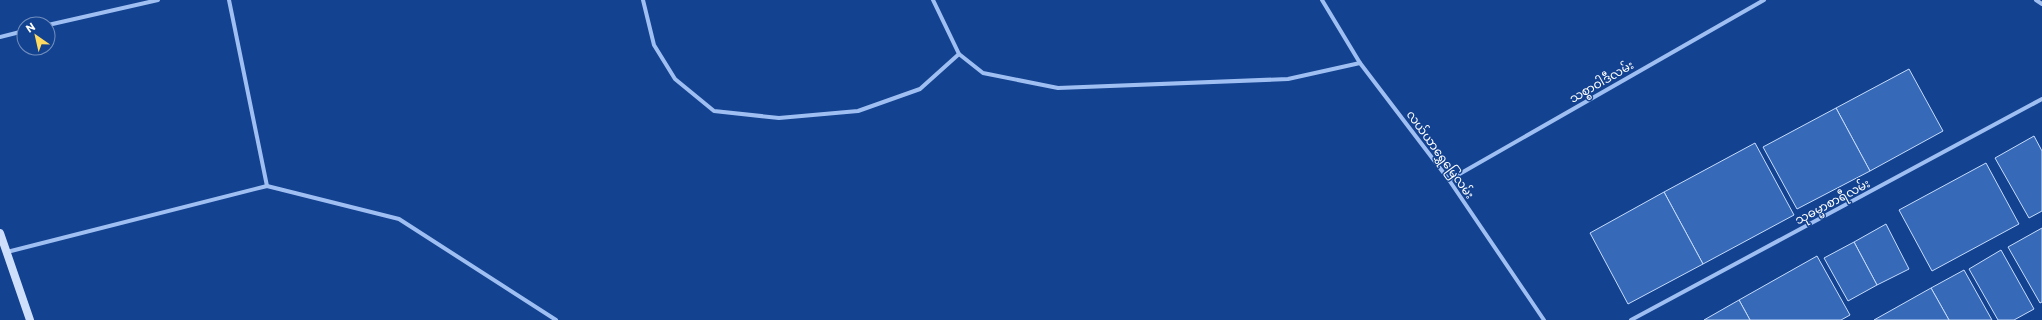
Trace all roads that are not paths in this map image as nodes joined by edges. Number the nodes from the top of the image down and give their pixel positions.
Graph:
1 (158, 0) edge
2 (229, 0) edge
3 (643, 0) edge
4 (932, 0) edge
5 (1322, 0) edge
6 (1764, 0) edge
7 (2036, 0) edge
8 (2042, 4) edge
9 (56, 23) edge
10 (16, 33) edge
11 (0, 37) edge
12 (958, 54) junction
13 (1360, 64) junction
14 (2042, 99) edge
15 (1449, 180) junction
16 (267, 186) junction
17 (0, 233) edge
18 (7, 252) junction
19 (30, 320) edge
20 (556, 320) edge
21 (1544, 320) edge
22 (1632, 320) edge

1 - 9 street
2 - 16 street
3 - 12 street
4 - 12 street
5 - 13 street, လယ်ယာရွှေမြေလမ်း
6 - 15 street, သစ္စာဝါဒီလမ်း
7 - 8 street
10 - 11 street
12 - 13 street
13 - 15 street, လယ်ယာရွှေမြေလမ်း
14 - 22 street, သုဓမ္မာစာရီလမ်း
15 - 21 street, လယ်ယာရွှေမြေလမ်း
16 - 18 street
16 - 20 street
17 - 18 street
18 - 19 street

